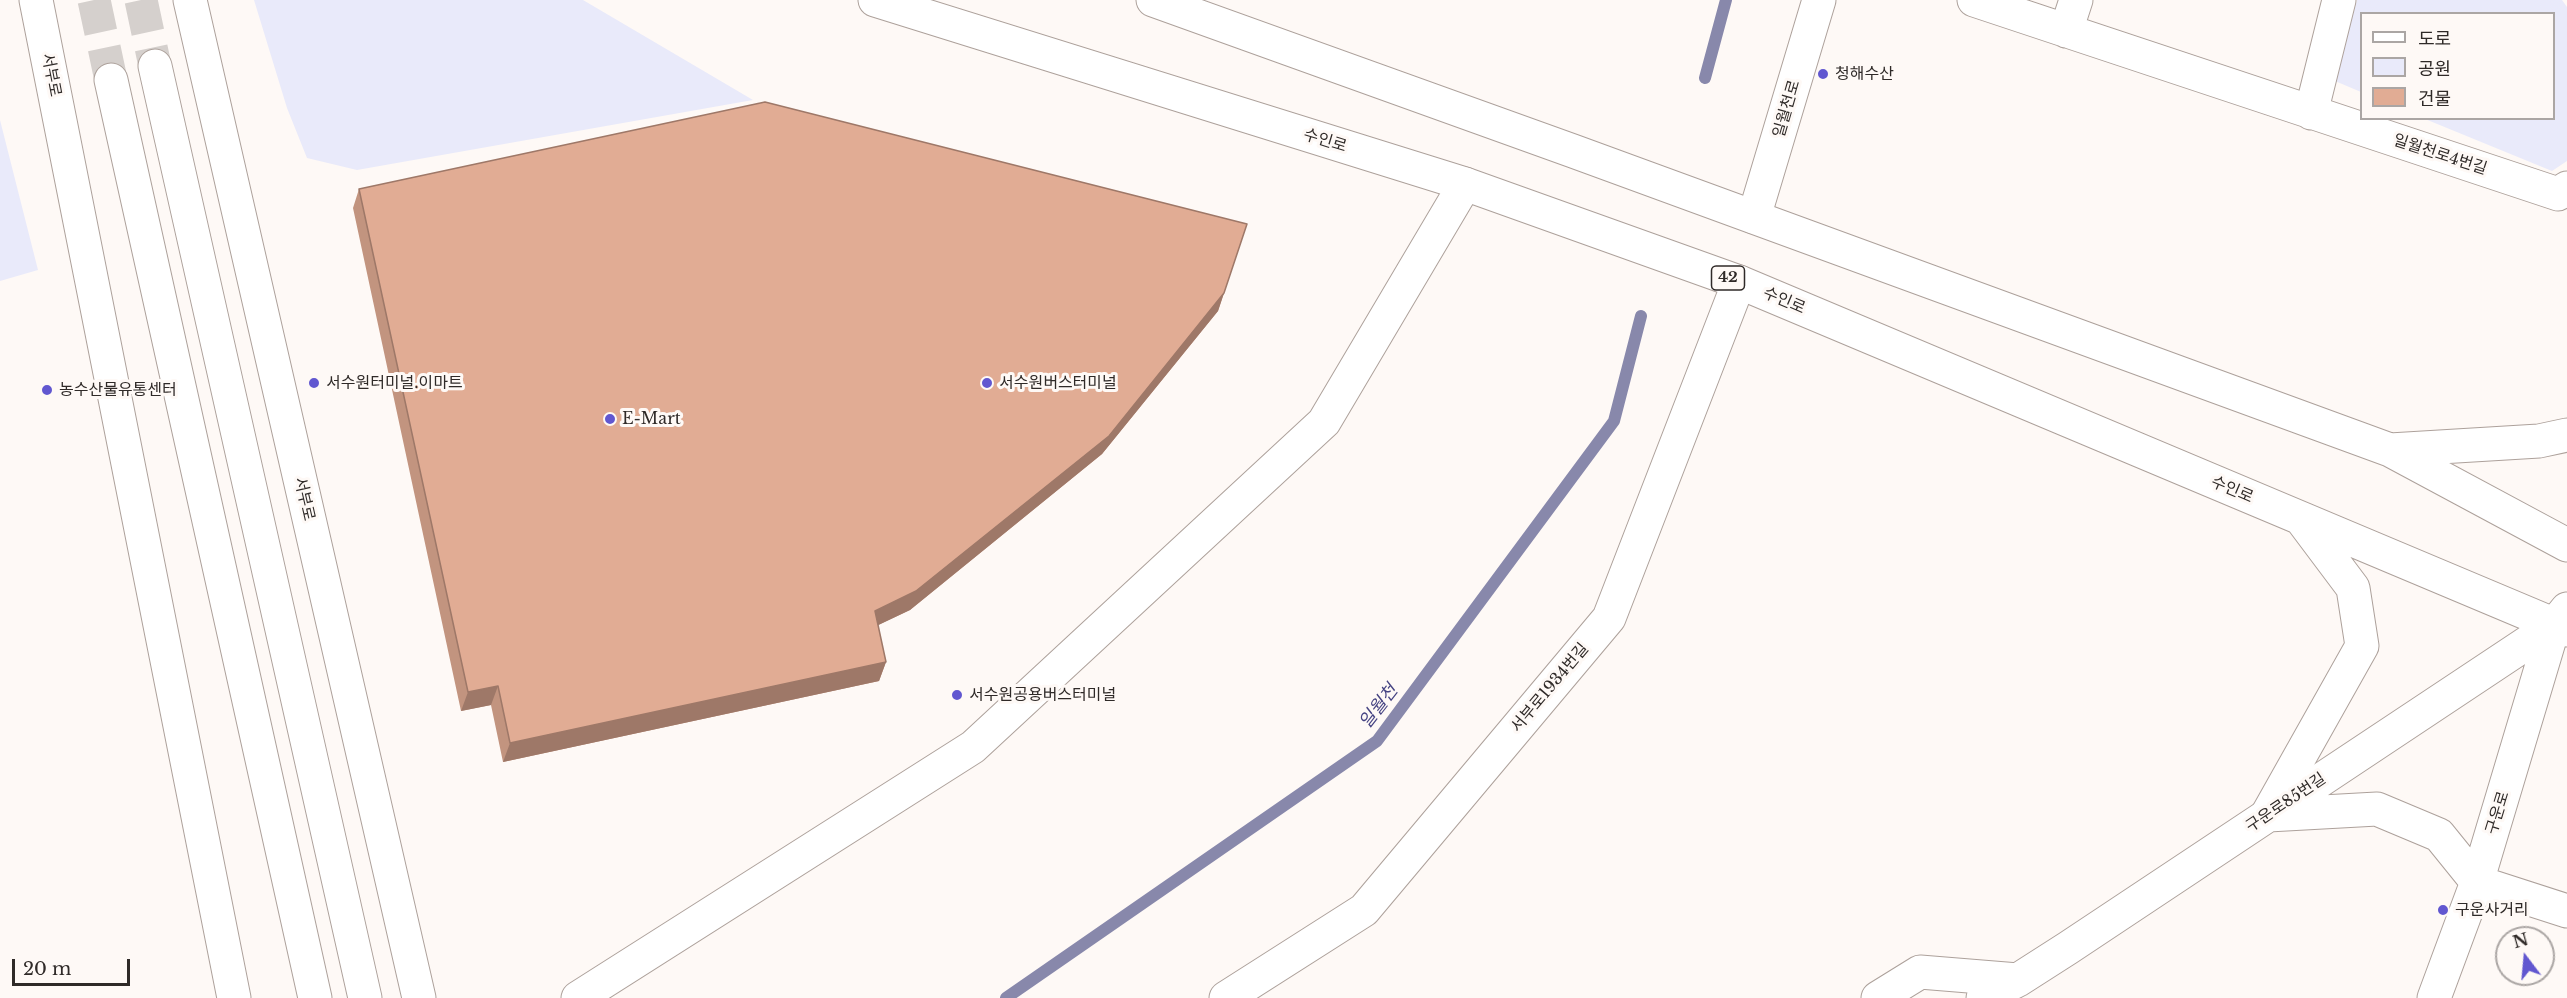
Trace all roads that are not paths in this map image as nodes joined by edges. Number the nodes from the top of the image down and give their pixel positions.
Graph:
1 (36, 0) edge
2 (190, 0) edge
3 (875, 0) edge
4 (1153, 0) edge
5 (1819, 0) edge
6 (1974, 0) edge
7 (2076, 0) edge
8 (2339, 0) edge
9 (2066, 31) junction
10 (155, 66) tunnel mouth
11 (111, 80) tunnel mouth
12 (2311, 113) junction
13 (1465, 184) junction
14 (2567, 188) edge
15 (1754, 217) junction
16 (1739, 282) junction
17 (2567, 435) edge
18 (2390, 450) junction
19 (2301, 519) junction
20 (2567, 545) edge
21 (2563, 621) edge
22 (2267, 815) junction
23 (2477, 882) junction
24 (2567, 911) edge
25 (2008, 992) edge
26 (234, 998) edge
27 (315, 998) edge
28 (365, 998) edge
29 (419, 998) edge
30 (578, 998) edge
31 (1226, 998) edge
32 (1878, 998) edge
33 (1983, 998) edge
34 (2434, 998) edge

1 - 26 main road, 서부로
2 - 29 main road, 서부로
3 - 13 main road, 수인로 / 42
4 - 15 main road
5 - 15 main road, 일월천로
6 - 9 main road, 일월천로4번길
7 - 9 main road
8 - 12 main road
9 - 12 main road, 일월천로4번길
10 - 28 main road
11 - 27 main road
12 - 14 main road, 일월천로4번길
13 - 16 main road, 수인로 / 42
13 - 30 main road
15 - 18 main road
16 - 19 main road, 수인로 / 42
16 - 31 main road, 서부로1934번길
17 - 18 main road
18 - 20 main road
19 - 21 main road, 수인로 / 42
19 - 22 main road
21 - 22 main road, 구운로85번길
21 - 23 main road, 구운로
22 - 23 main road
22 - 25 main road, 구운로85번길
23 - 24 main road
23 - 34 main road, 구운로
25 - 32 main road
25 - 33 main road, 구운로85번길

